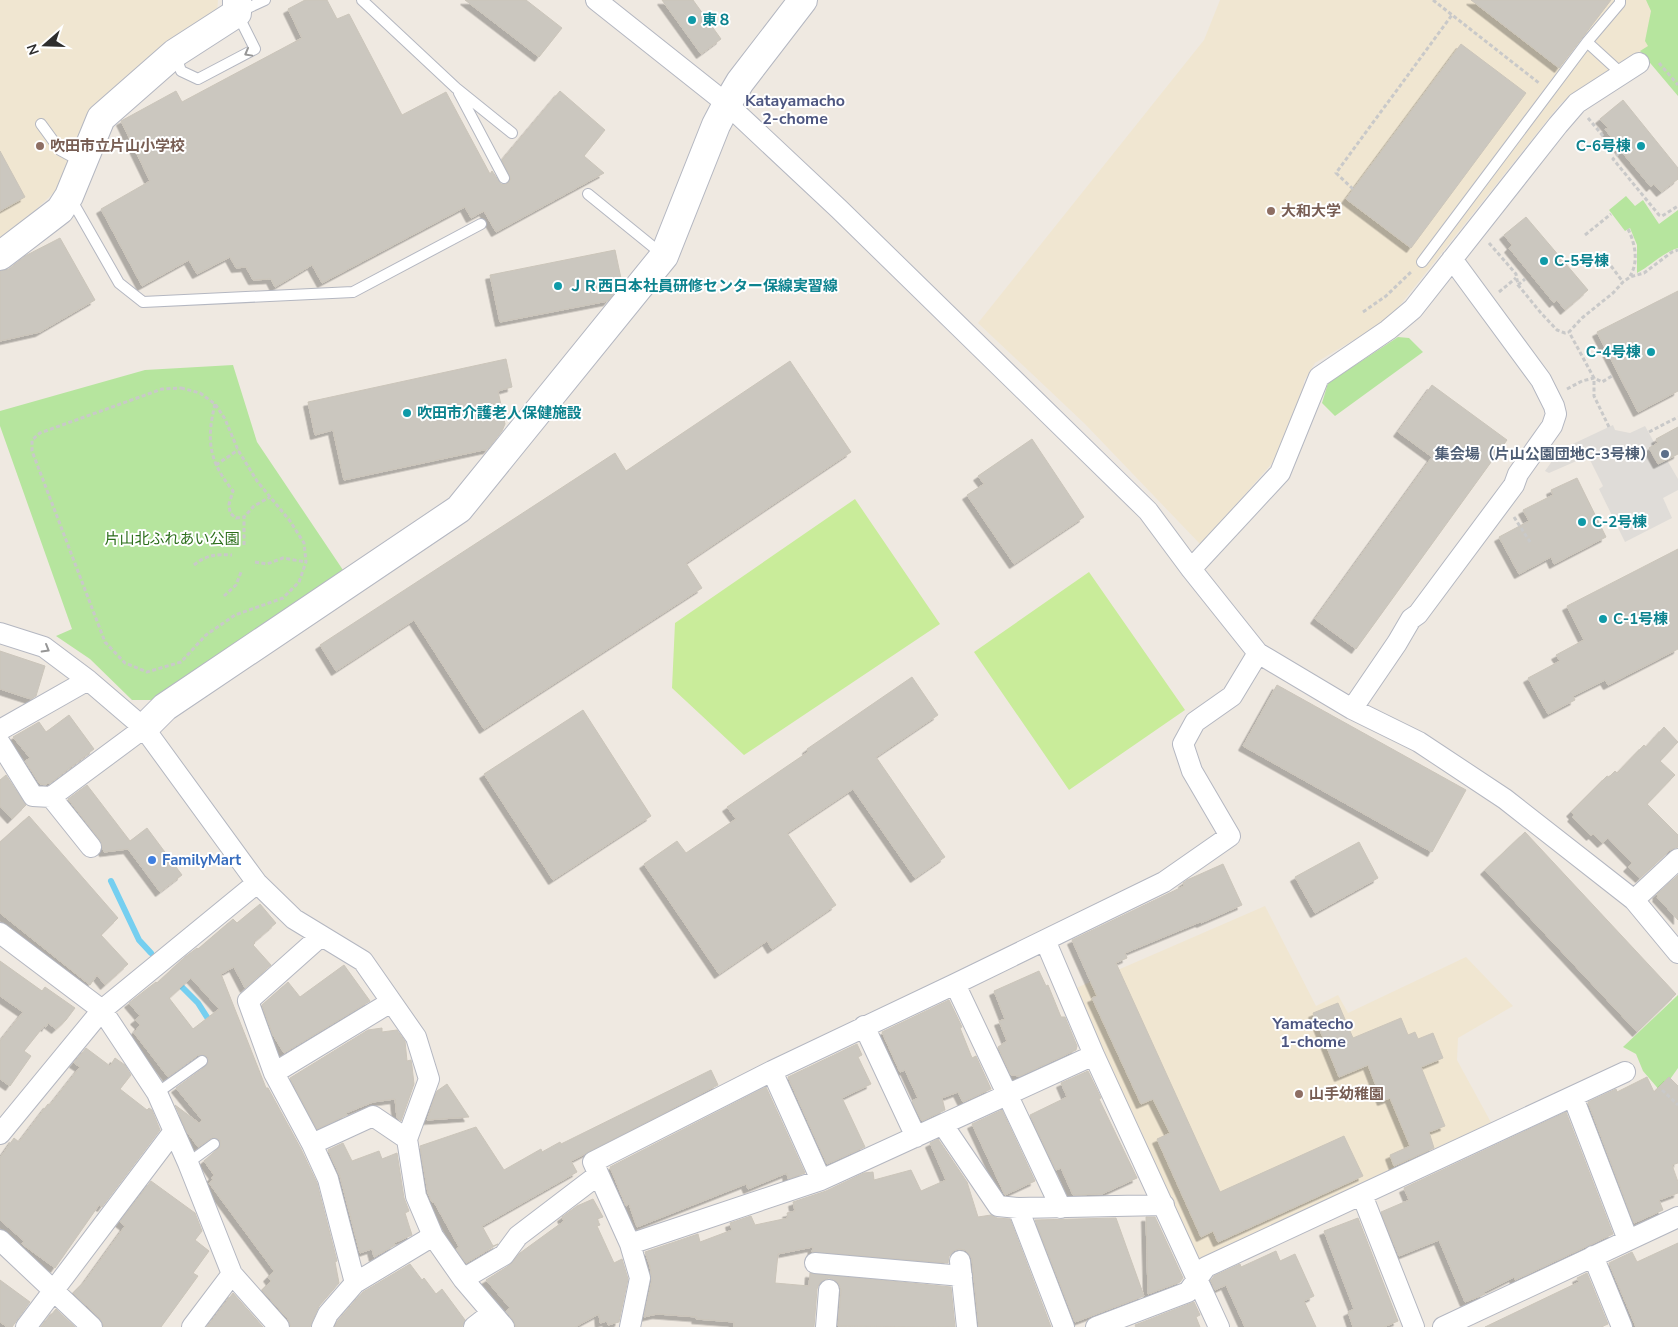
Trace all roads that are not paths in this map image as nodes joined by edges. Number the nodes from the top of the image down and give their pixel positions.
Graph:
1 (265, 0) edge
2 (362, 0) edge
3 (596, 0) edge
4 (803, 0) edge
5 (1620, 0) edge
6 (237, 7) edge
7 (1587, 42) junction
8 (175, 53) junction
9 (1639, 63) dead end
10 (1622, 74) junction
11 (456, 88) junction
12 (727, 104) junction
13 (41, 124) dead end
14 (512, 133) dead end
15 (83, 162) junction
16 (504, 178) dead end
17 (588, 194) dead end
18 (69, 196) junction
19 (481, 224) dead end
20 (0, 256) edge
21 (664, 256) junction
22 (1452, 259) junction
23 (1422, 262) road end
24 (1191, 569) junction
25 (0, 633) edge
26 (1258, 653) junction
27 (88, 680) junction
28 (1352, 709) junction
29 (144, 728) junction
30 (0, 730) edge
31 (0, 744) edge
32 (50, 797) junction
33 (91, 847) dead end
34 (1678, 859) edge
35 (257, 883) junction
36 (1634, 900) junction
37 (0, 933) edge
38 (321, 936) junction
39 (1045, 940) junction
40 (1678, 953) edge
41 (955, 984) junction
42 (392, 1002) junction
43 (102, 1010) junction
44 (864, 1026) junction
45 (1094, 1056) junction
46 (202, 1061) dead end
47 (772, 1071) junction
48 (1625, 1072) dead end
49 (274, 1073) junction
50 (157, 1093) junction
51 (1009, 1095) junction
52 (1573, 1097) junction
53 (943, 1125) junction
54 (174, 1131) junction
55 (0, 1134) edge
56 (916, 1137) junction
57 (407, 1139) junction
58 (214, 1144) dead end
59 (312, 1144) junction
60 (188, 1163) junction
61 (598, 1175) junction
62 (821, 1180) junction
63 (1362, 1195) junction
64 (1164, 1205) junction
65 (1018, 1208) junction
66 (1061, 1208) junction
67 (1678, 1217) edge
68 (433, 1236) junction
69 (0, 1240) edge
70 (1628, 1240) junction
71 (630, 1244) junction
72 (1593, 1256) junction
73 (815, 1263) dead end
74 (232, 1274) junction
75 (463, 1279) junction
76 (1197, 1280) junction
77 (355, 1283) junction
78 (54, 1290) junction
79 (829, 1290) dead end
80 (498, 1320) edge
81 (26, 1327) edge
82 (92, 1327) edge
83 (192, 1327) edge
84 (279, 1327) edge
85 (322, 1327) edge
86 (474, 1327) edge
87 (630, 1327) edge
88 (826, 1327) edge
89 (967, 1327) edge
90 (1064, 1327) edge
91 (1096, 1327) edge
92 (1219, 1327) edge
93 (1414, 1327) edge
94 (1443, 1327) edge
95 (1622, 1327) edge

1 - 6 lane
2 - 11 lane
3 - 12 street
4 - 12 street
5 - 7 lane
6 - 8 street
6 -> 8 lane
7 - 10 lane
7 - 23 lane
8 - 15 street
9 - 10 street
10 - 22 street
11 - 14 lane
11 - 16 lane
12 - 21 street
12 - 24 street
13 - 15 lane
15 - 18 street
17 - 21 lane
18 - 19 lane
18 - 20 street
21 - 29 street
22 - 24 street
22 - 28 street
24 - 26 street
25 -> 27 street
26 - 28 street
26 - 39 street
27 - 29 street
27 - 30 street
28 - 36 street
29 - 32 street
29 - 35 street
31 - 32 street
32 - 33 street
34 - 36 street
35 - 38 street
35 - 43 street
36 - 40 street
37 - 43 street
38 - 42 street
38 - 49 street
39 - 41 street
39 - 45 street
41 - 44 street
41 - 51 street
42 - 49 street
42 - 57 street
43 - 50 street
43 - 55 street
44 - 47 street
44 - 56 street
45 - 51 street
45 - 64 street
46 - 50 lane
47 - 61 street
47 - 62 street
48 - 52 street
49 - 59 street
50 - 54 street
51 - 53 street
51 - 66 street
52 - 63 street
52 - 70 street
53 - 56 street
53 - 65 street
54 - 60 street
54 - 78 street
56 - 62 street
57 - 59 street
57 - 68 street
58 - 60 lane
59 - 77 street
60 - 74 street
61 - 71 street
61 - 75 street
62 - 71 street
63 - 76 street
63 - 93 street
64 - 66 street
64 - 76 street
65 - 66 street
65 - 90 street
67 - 70 street
68 - 75 street
68 - 77 street
69 - 78 street
70 - 72 street
71 - 87 street
72 - 94 street
72 - 95 street
73 - 89 street
74 - 83 street
74 - 84 street
75 - 80 street
76 - 91 street
76 - 92 street
77 - 85 street
78 - 81 street
78 - 82 street
79 - 88 street
80 - 86 street

